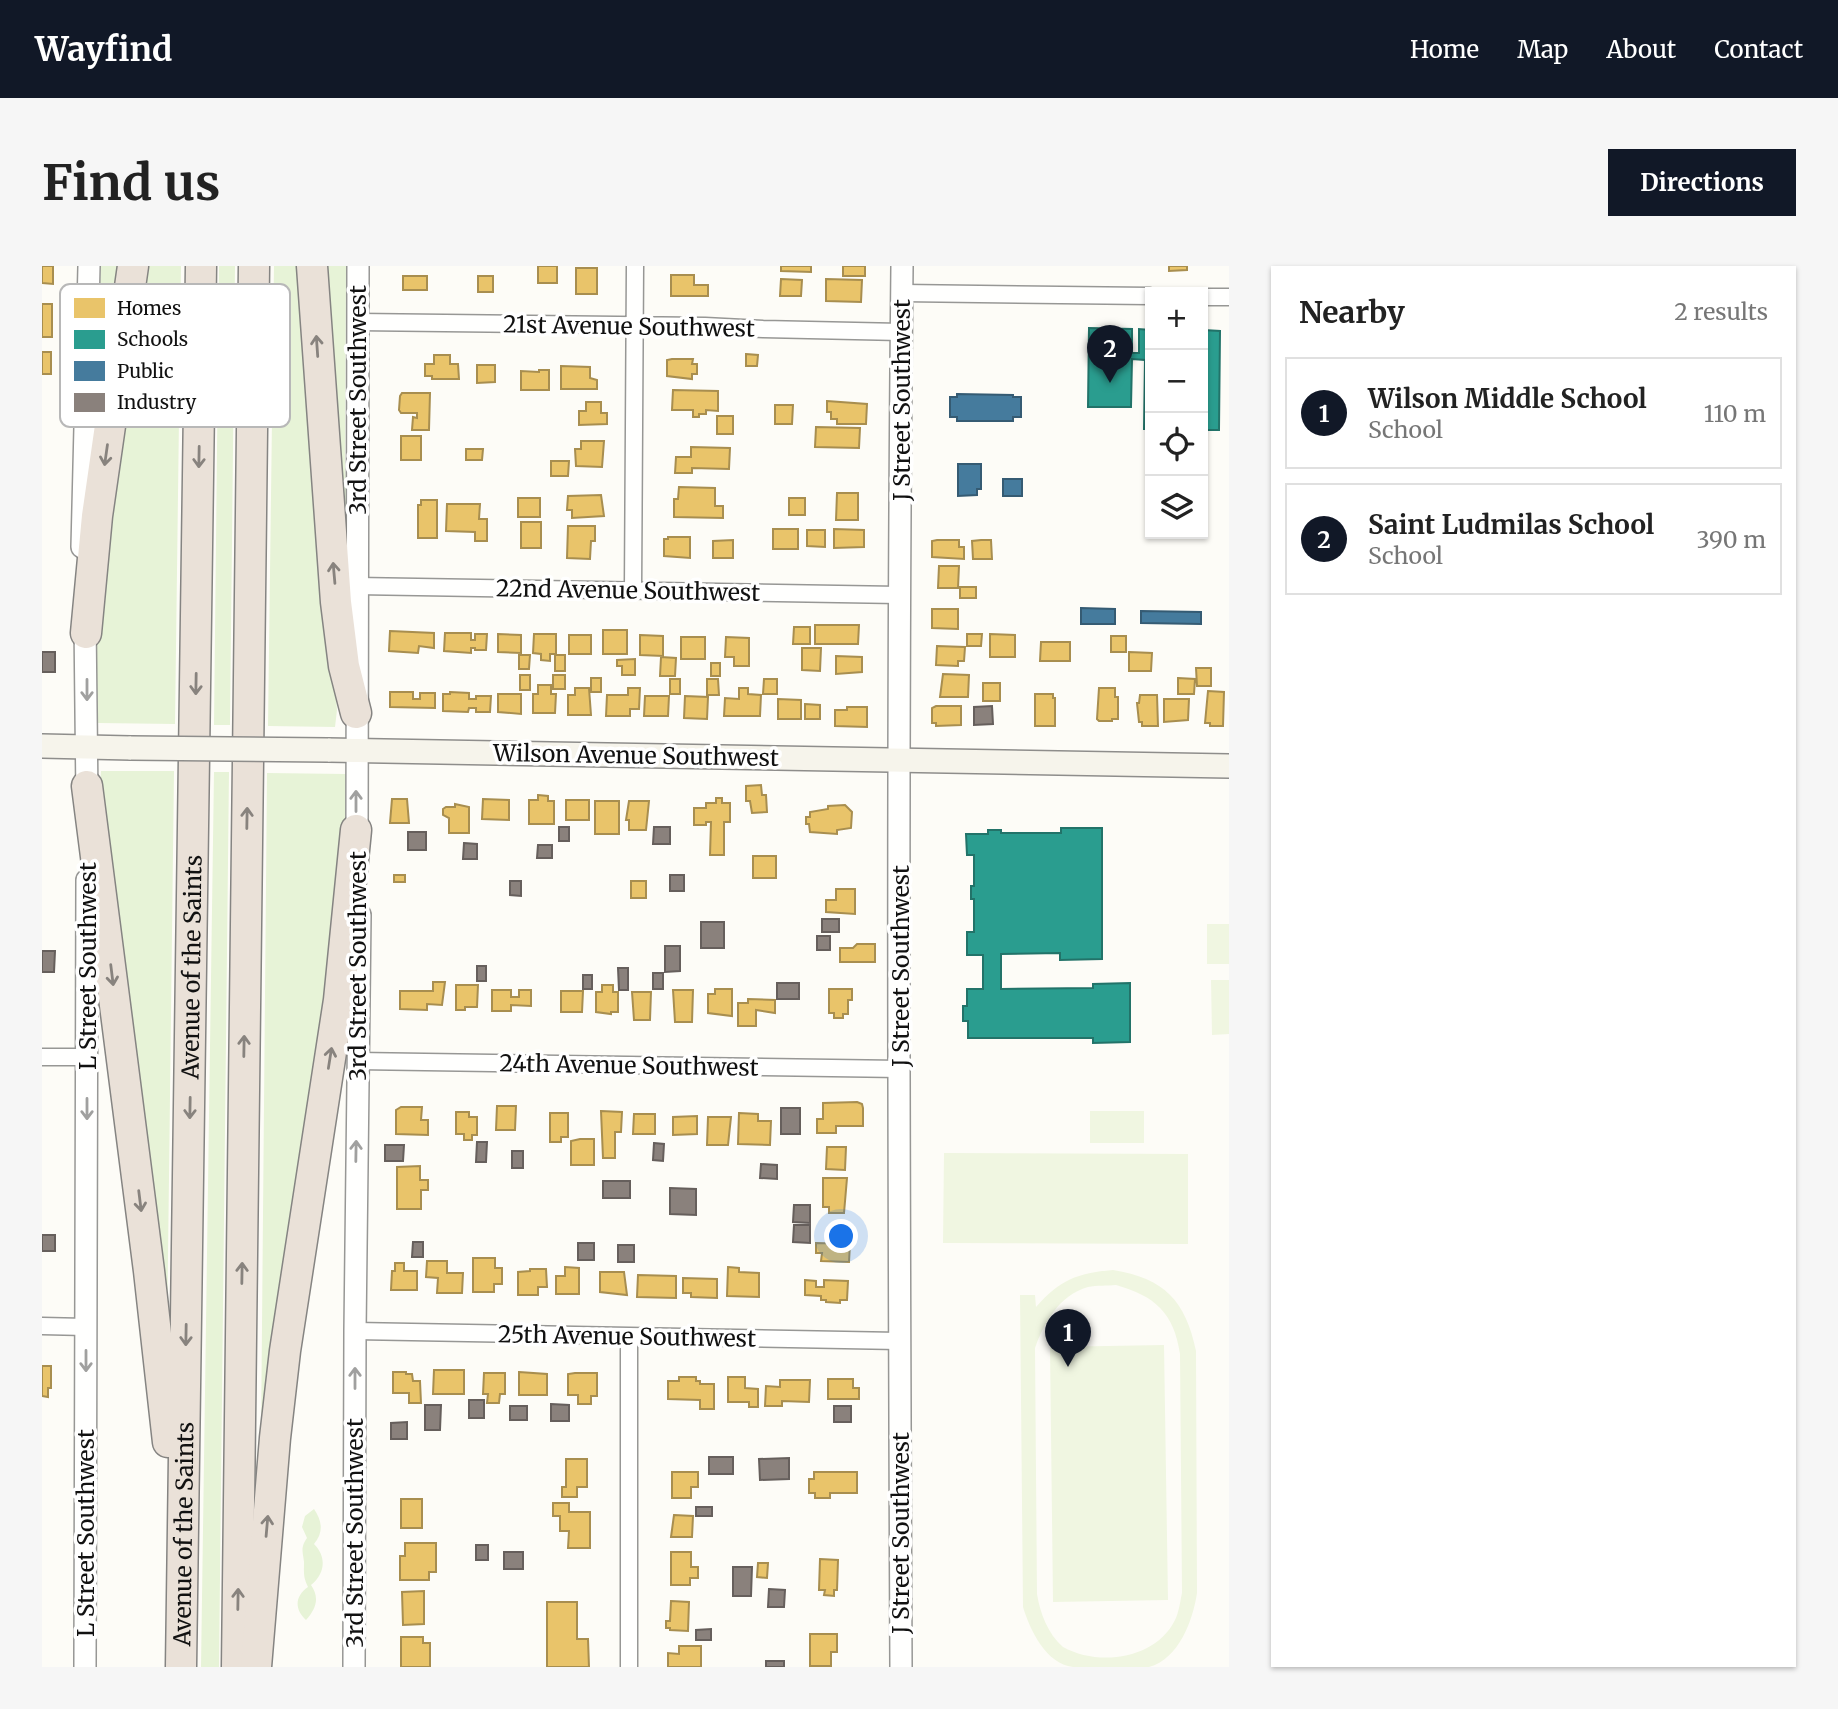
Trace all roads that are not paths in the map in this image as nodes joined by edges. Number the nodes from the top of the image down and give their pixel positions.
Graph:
1 (89, 266) edge
2 (133, 266) edge
3 (201, 266) edge
4 (254, 266) edge
5 (312, 266) edge
6 (358, 266) edge
7 (635, 266) edge
8 (902, 266) edge
9 (88, 284) edge
10 (130, 284) edge
11 (201, 284) edge
12 (254, 284) edge
13 (901, 293) junction
14 (1145, 296) edge
15 (1208, 297) edge
16 (1229, 297) edge
17 (357, 322) junction
18 (634, 326) junction
19 (901, 332) junction
20 (84, 427) edge
21 (110, 427) edge
22 (199, 427) edge
23 (252, 427) edge
24 (356, 586) junction
25 (633, 590) junction
26 (899, 595) junction
27 (86, 633) junction
28 (356, 713) junction
29 (42, 746) edge
30 (87, 747) junction
31 (356, 751) junction
32 (898, 760) junction
33 (1229, 765) edge
34 (87, 786) junction
35 (356, 830) junction
36 (42, 1057) edge
37 (87, 1057) junction
38 (357, 1061) junction
39 (901, 1069) junction
40 (42, 1326) edge
41 (86, 1327) junction
42 (355, 1331) junction
43 (629, 1336) junction
44 (899, 1341) junction
45 (182, 1566) junction
46 (85, 1667) edge
47 (181, 1667) edge
48 (237, 1667) edge
49 (256, 1667) edge
50 (354, 1667) edge
51 (629, 1667) edge
52 (901, 1667) edge

1 - 9 street, L Street Southwest
2 -> 10 highway
3 -> 11 highway, Avenue of the Saints
12 -> 4 highway
28 -> 5 highway
6 - 17 street, 3rd Street Southwest
7 - 18 street
8 - 13 street, J Street Southwest
13 - 14 street
13 - 19 street, J Street Southwest
15 - 16 street
17 - 18 street, 21st Avenue Southwest
17 - 24 street, 3rd Street Southwest
18 - 19 street, 21st Avenue Southwest
18 - 25 street
19 - 26 street, J Street Southwest
20 - 27 street, L Street Southwest
21 -> 27 highway
22 -> 45 highway, Avenue of the Saints
48 -> 23 highway
24 - 25 street, 22nd Avenue Southwest
24 - 28 street, 3rd Street Southwest
25 - 26 street, 22nd Avenue Southwest
26 - 32 street, J Street Southwest
27 -> 30 street, L Street Southwest
28 - 31 street, 3rd Street Southwest
29 - 30 main road, Wilson Avenue Southwest
30 - 31 main road, Wilson Avenue Southwest, bridge
30 - 34 street, L Street Southwest
31 - 32 main road, Wilson Avenue Southwest
35 -> 31 street, 3rd Street Southwest
32 - 33 main road, Wilson Avenue Southwest
32 - 39 street, J Street Southwest
34 - 37 street, L Street Southwest
34 -> 45 highway
35 - 38 street, 3rd Street Southwest
49 -> 35 highway
36 - 37 street
37 -> 41 street, L Street Southwest
38 - 39 street, 24th Avenue Southwest
42 -> 38 street, 3rd Street Southwest
39 - 44 street, J Street Southwest
40 - 41 street
41 -> 46 street, L Street Southwest
42 - 43 street, 25th Avenue Southwest
50 -> 42 street, 3rd Street Southwest
43 - 44 street, 25th Avenue Southwest
43 - 51 street
44 - 52 street, J Street Southwest
45 - 47 highway, Avenue of the Saints

